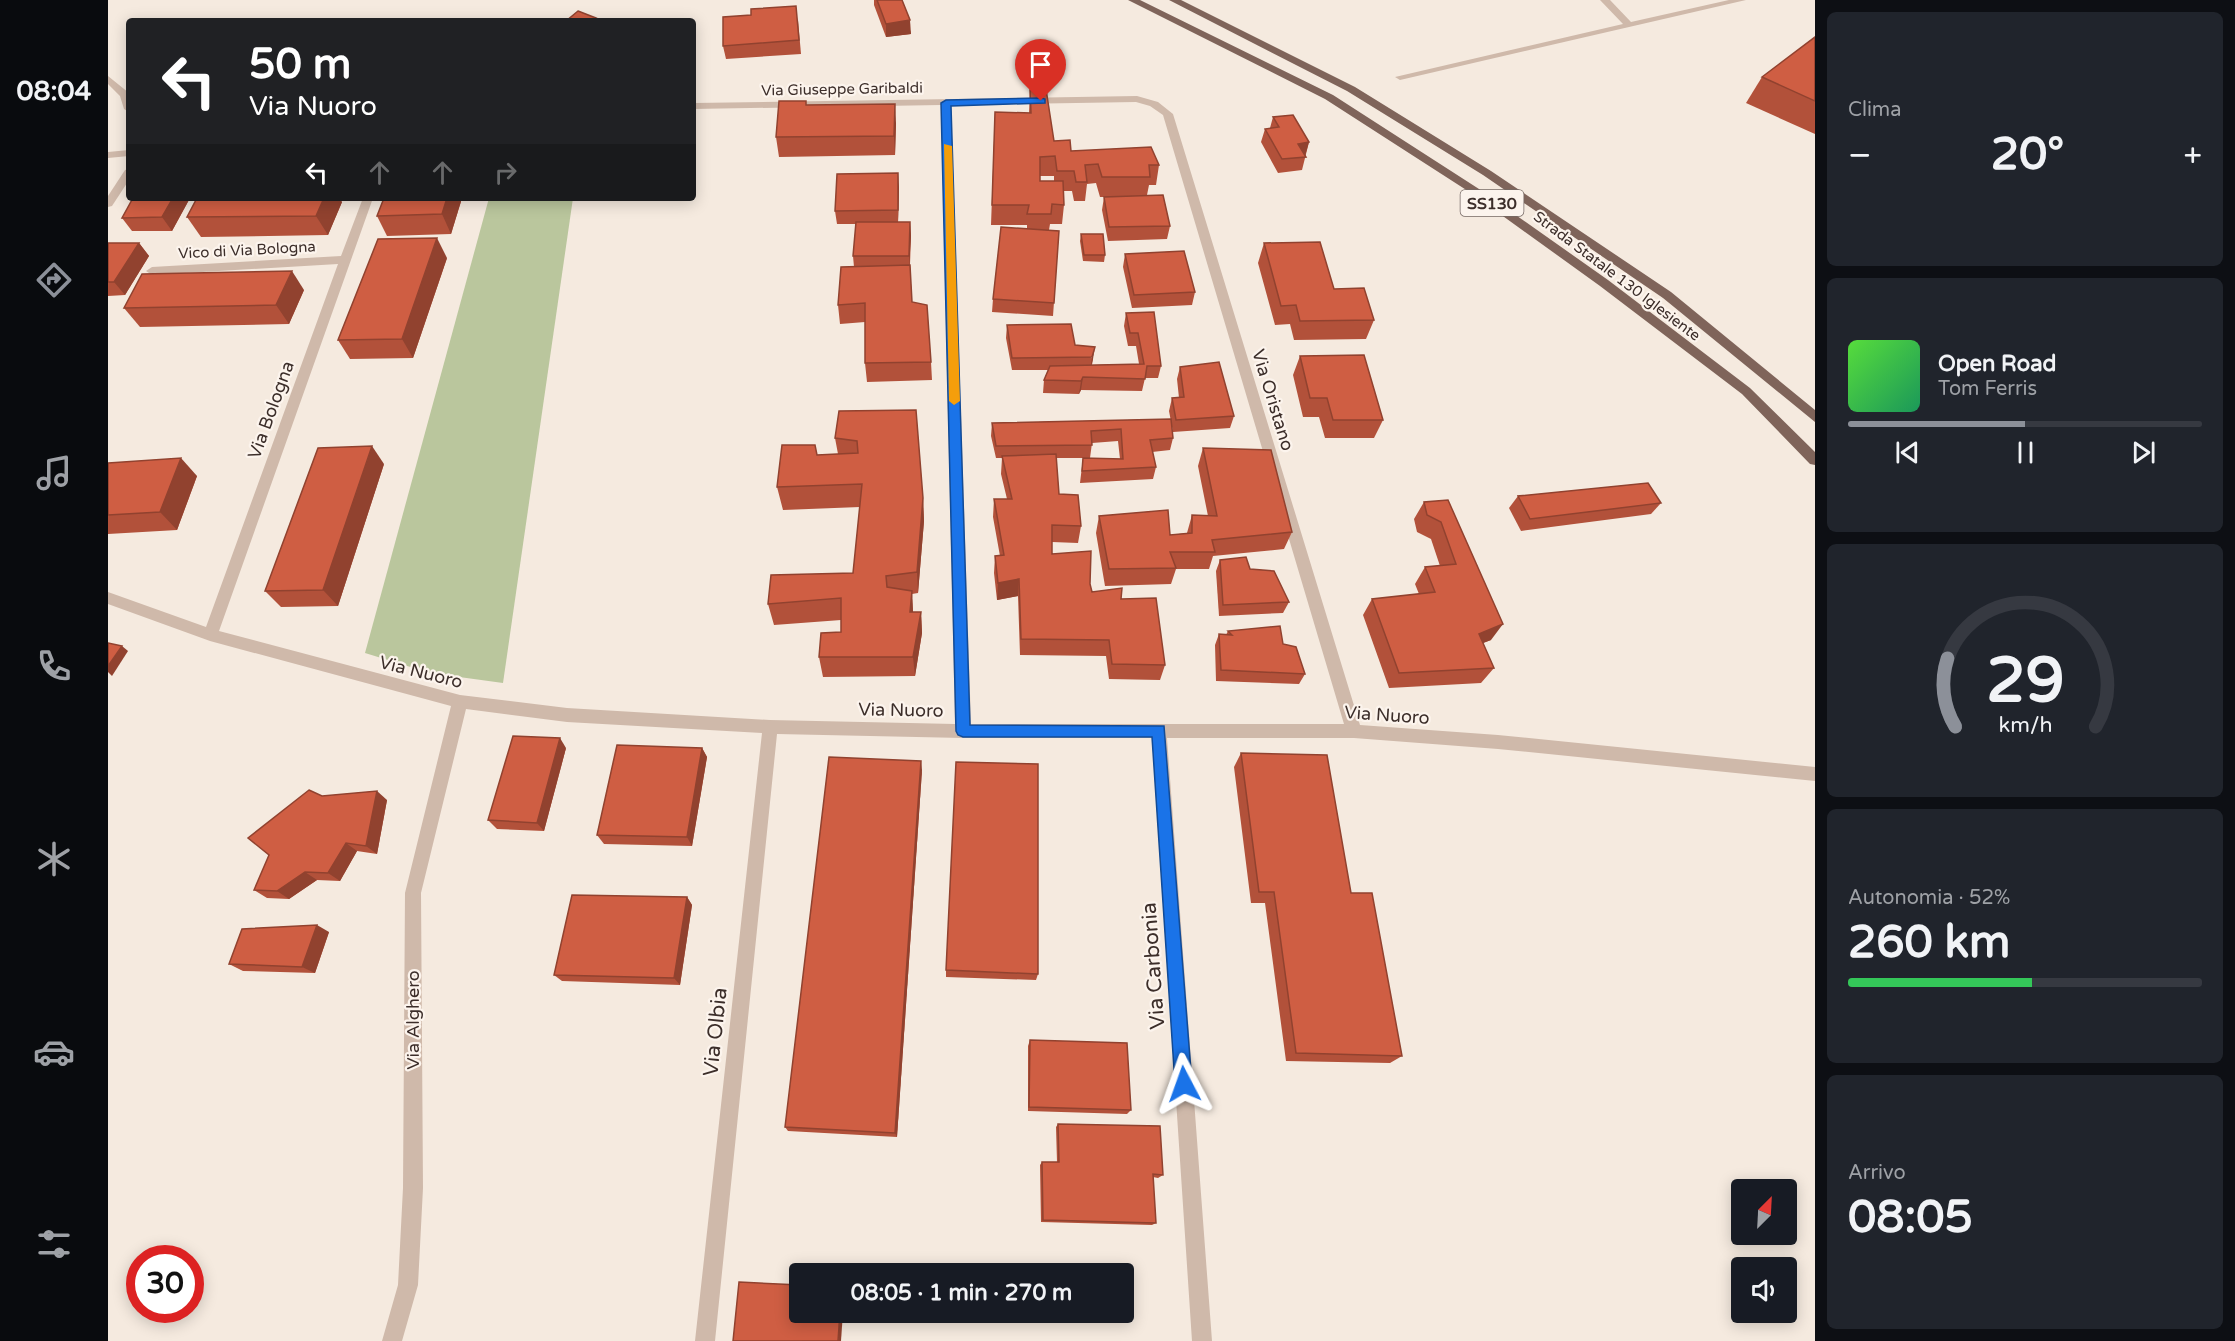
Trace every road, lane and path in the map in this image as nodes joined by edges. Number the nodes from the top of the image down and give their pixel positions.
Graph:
1 (1133, 0) edge
2 (1174, 0) edge
3 (1605, 0) edge
4 (1741, 0) edge
5 (1629, 25) junction
6 (1400, 77) dead end
7 (108, 79) edge
8 (126, 98) edge
9 (946, 103) junction
10 (696, 106) edge
11 (1168, 114) joint
12 (126, 153) edge
13 (108, 155) edge
14 (126, 177) edge
15 (367, 201) edge
16 (108, 204) edge
17 (344, 260) junction
18 (152, 271) edge
19 (1815, 417) edge
20 (1815, 460) edge
21 (108, 598) edge
22 (210, 635) junction
23 (460, 702) junction
24 (770, 727) junction
25 (963, 731) junction
26 (1159, 731) junction
27 (1354, 731) junction
28 (1815, 774) edge
29 (392, 1341) edge
30 (705, 1341) edge
31 (1202, 1341) edge

1 - 20 main road, Strada Statale 130 Iglesiente / SS130
2 - 19 main road, Strada Statale 130 Iglesiente / SS130
3 - 5 street
4 - 5 street
5 - 6 street
7 - 8 street
9 - 10 street, Via Giuseppe Garibaldi
9 - 11 street, Via Giuseppe Garibaldi
9 - 25 street
11 - 27 street, Via Oristano
12 - 13 street
14 - 16 street
15 - 17 street, Via Bologna
17 - 18 street, Vico di Via Bologna
17 - 22 street, Via Bologna
21 - 22 street, Via Nuoro
22 - 23 street, Via Nuoro
23 - 24 street, Via Nuoro
23 - 29 street, Via Alghero
24 - 25 street, Via Nuoro
24 - 30 street, Via Olbia
25 - 26 street, Via Nuoro
26 - 27 street, Via Nuoro
26 - 31 street, Via Carbonia
27 - 28 street, Via Nuoro

